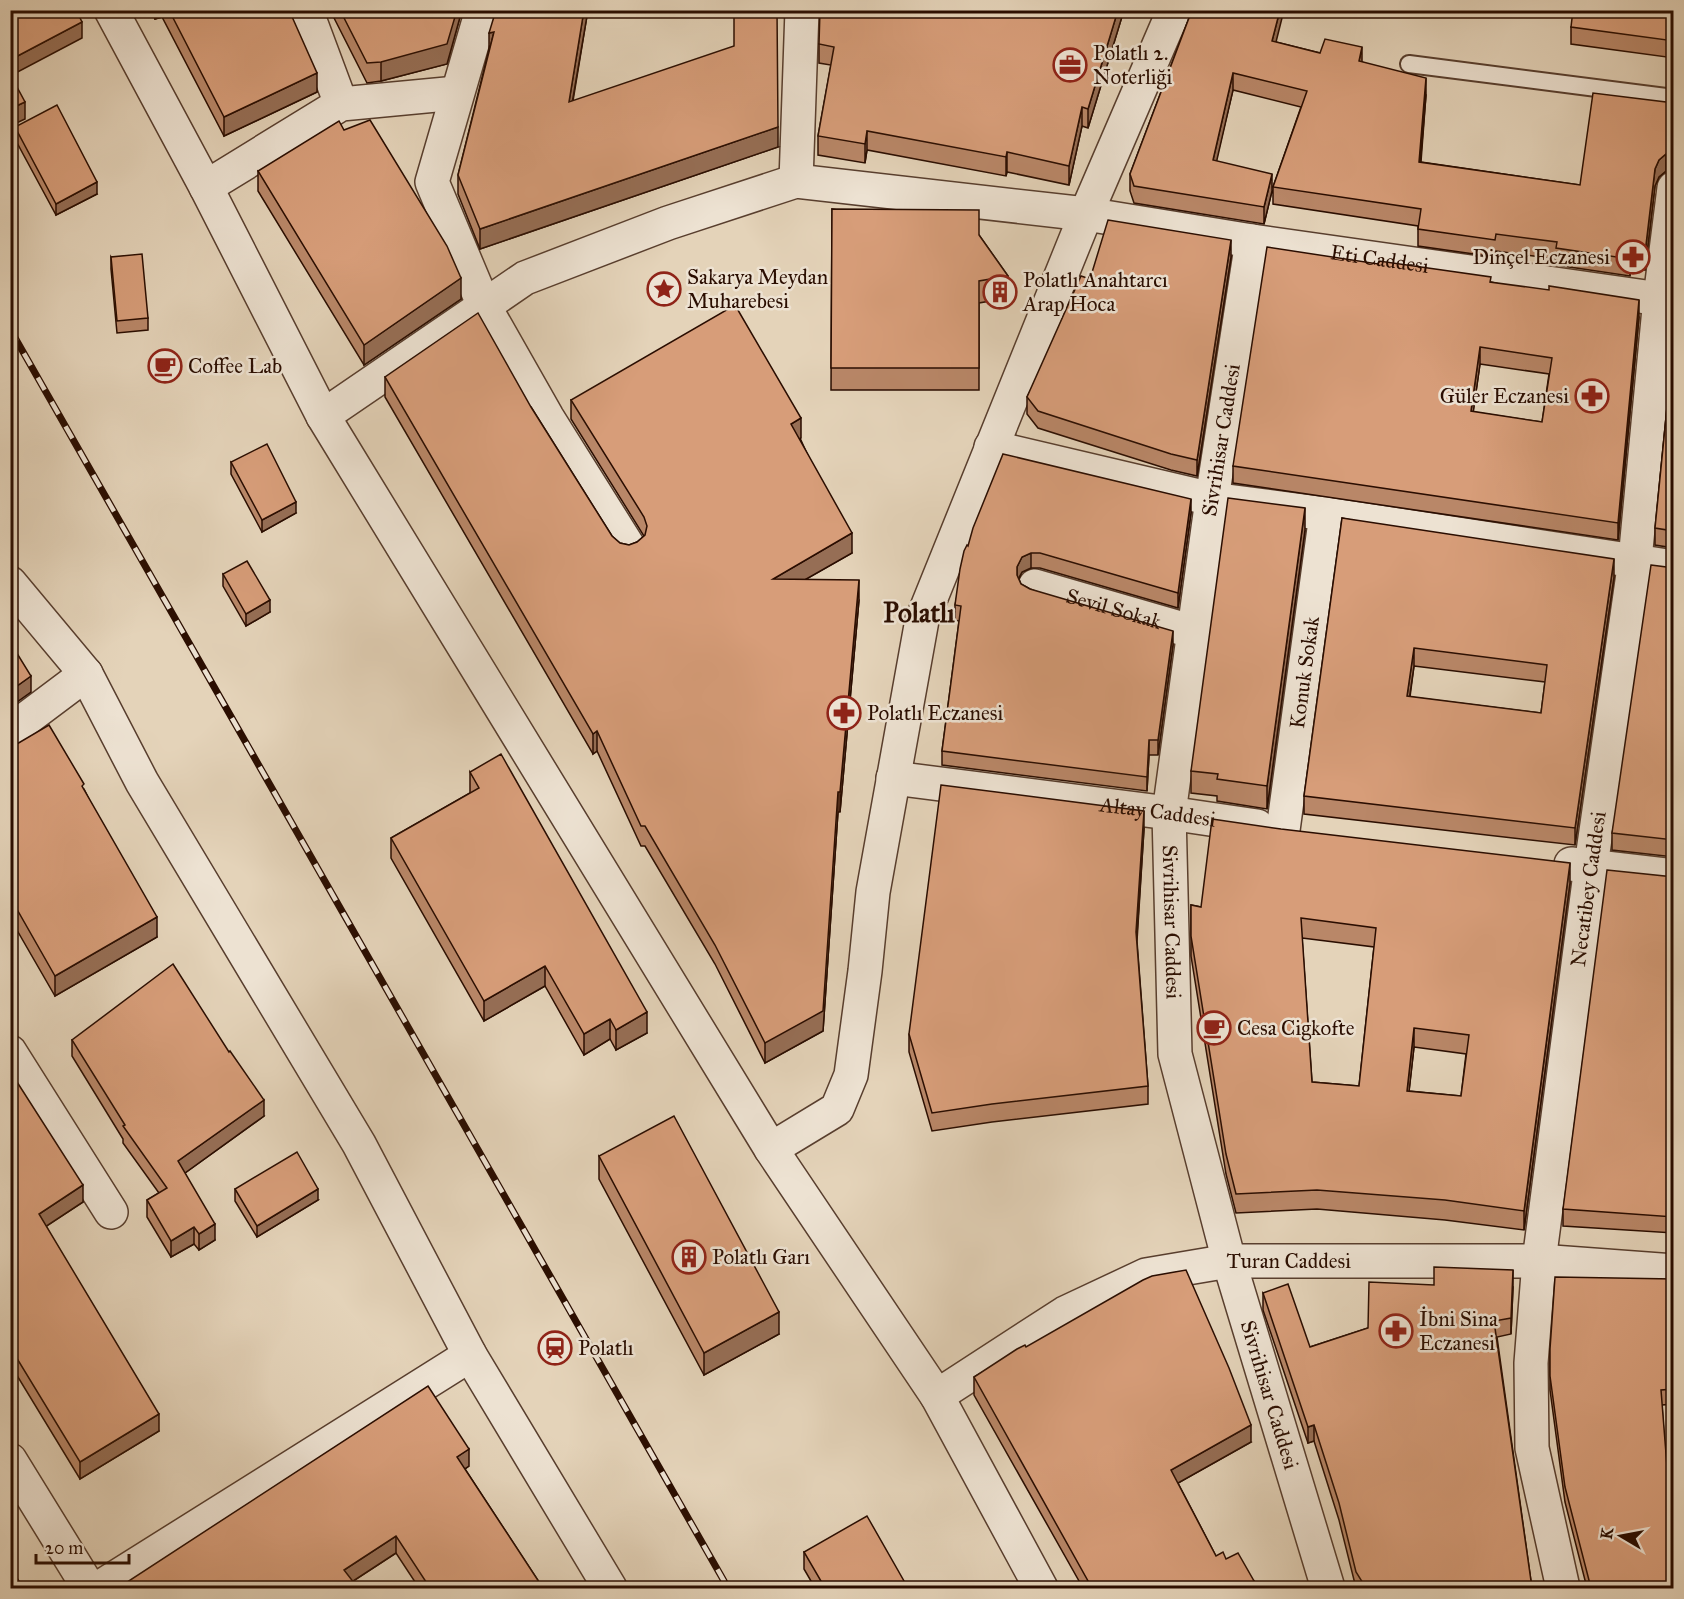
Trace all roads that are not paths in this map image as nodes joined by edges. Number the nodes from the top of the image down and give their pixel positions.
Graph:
1 (111, 10) edge
2 (306, 10) edge
3 (482, 10) edge
4 (802, 10) edge
5 (1174, 10) edge
6 (1409, 64) dead end
7 (457, 93) junction
8 (1674, 98) edge
9 (341, 104) junction
10 (796, 181) junction
11 (206, 187) junction
12 (1674, 188) edge
13 (1086, 214) junction
14 (1252, 241) junction
15 (1667, 300) edge
16 (484, 306) junction
17 (323, 416) junction
18 (991, 447) junction
19 (1212, 499) junction
20 (1326, 514) junction
21 (628, 546) edge
22 (1635, 560) junction
23 (1674, 567) edge
24 (10, 583) edge
25 (1035, 586) dead end
26 (1194, 632) junction
27 (86, 674) junction
28 (10, 731) edge
29 (893, 778) junction
30 (1169, 813) junction
31 (1294, 832) joint
32 (1544, 861) edge
33 (1591, 866) junction
34 (1674, 876) edge
35 (10, 1052) edge
36 (771, 1149) junction
37 (111, 1212) dead end
38 (1229, 1261) junction
39 (1539, 1261) junction
40 (1674, 1271) edge
41 (470, 1355) junction
42 (937, 1396) junction
43 (10, 1460) edge
44 (89, 1588) edge
45 (99, 1588) edge
46 (610, 1588) edge
47 (1041, 1588) edge
48 (1328, 1588) edge
49 (1563, 1588) edge

1 - 11 street
2 - 9 street
3 - 7 street
4 - 10 street
5 - 13 street
6 - 8 lane
7 - 9 street
7 - 16 street
9 - 11 street
10 - 13 street, Eti Caddesi
10 - 16 street
11 - 17 street
12 - 15 street, Necatibey Caddesi
13 - 14 street, Eti Caddesi
13 - 18 street
14 - 15 street, Eti Caddesi
14 - 19 street, Sivrihisar Caddesi
15 - 22 street, Necatibey Caddesi
16 - 17 street
16 - 21 street
17 - 36 street
18 - 19 street
18 - 29 street
19 - 20 street
19 - 26 street, Sivrihisar Caddesi
20 - 22 street
20 - 31 street, Konuk Sokak
22 - 23 street
22 - 33 street, Necatibey Caddesi
24 - 27 street
25 - 26 street, Sevil Sokak
26 - 30 street, Sivrihisar Caddesi
27 - 28 street
27 - 41 street
29 - 30 street, Altay Caddesi
29 - 36 street
30 - 31 street, Altay Caddesi
30 - 38 street, Sivrihisar Caddesi
32 - 33 street
33 - 34 street
33 - 39 street, Necatibey Caddesi
35 - 37 street
36 - 42 street
38 - 39 street, Turan Caddesi
38 - 42 street, Turan Caddesi
38 - 48 street, Sivrihisar Caddesi
39 - 40 street, Turan Caddesi
39 - 49 street, Necatibey Caddesi
41 - 45 street
41 - 46 street
42 - 47 street
43 - 44 street

